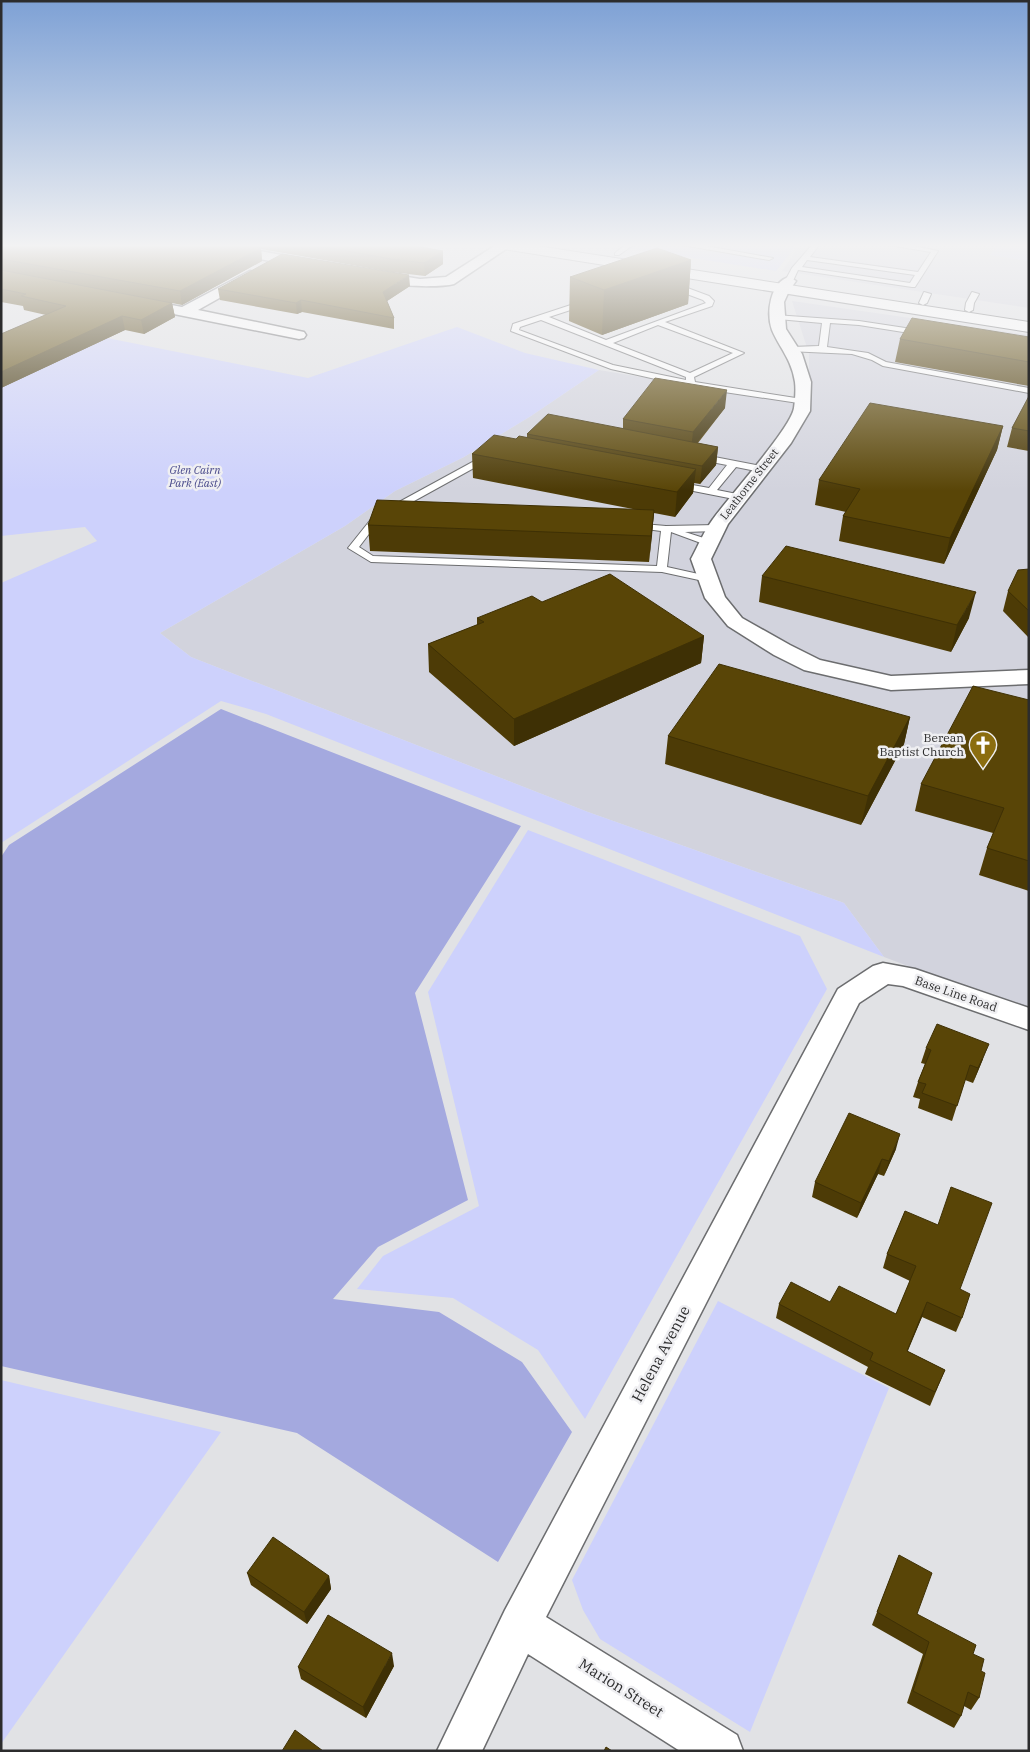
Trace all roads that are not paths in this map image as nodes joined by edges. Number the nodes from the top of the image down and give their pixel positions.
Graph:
1 (258, 327) edge
2 (516, 327) edge
3 (565, 327) edge
4 (646, 327) edge
5 (671, 327) edge
6 (779, 327) edge
7 (825, 327) edge
8 (885, 327) edge
9 (934, 334) edge
10 (299, 335) dead end
11 (606, 343) junction
12 (823, 348) junction
13 (791, 349) junction
14 (691, 380) junction
15 (1029, 390) edge
16 (802, 402) junction
17 (498, 452) edge
18 (685, 454) edge
19 (733, 464) junction
20 (761, 469) junction
21 (663, 483) edge
22 (711, 492) junction
23 (739, 497) junction
24 (396, 508) junction
25 (414, 509) edge
26 (627, 524) edge
27 (666, 529) junction
28 (713, 535) junction
29 (662, 569) junction
30 (708, 579) junction
31 (1029, 677) edge
32 (883, 973) joint
33 (1029, 1019) edge
34 (520, 1624) junction
35 (459, 1751) edge
36 (722, 1751) edge

1 - 10 street
2 - 14 lane
3 - 11 lane
4 - 11 lane
5 - 14 lane
6 - 13 street, Leathorne Street
7 - 12 lane
8 - 9 lane
11 - 14 lane
12 - 13 lane
12 - 15 lane
13 - 16 street, Leathorne Street
14 - 16 lane
16 - 20 street, Leathorne Street
17 - 24 lane
18 - 19 lane
19 - 20 lane
19 - 22 lane
20 - 23 street, Leathorne Street
21 - 22 lane
22 - 23 lane
23 - 28 street, Leathorne Street
24 - 25 lane
24 - 29 lane
26 - 27 lane
27 - 28 lane
27 - 28 lane
27 - 29 lane
28 - 30 street, Leathorne Street
29 - 30 lane
30 - 31 street, Leathorne Street
32 - 33 street, Base Line Road
32 - 34 street, Helena Avenue
34 - 35 street, Helena Avenue
34 - 36 street, Marion Street

